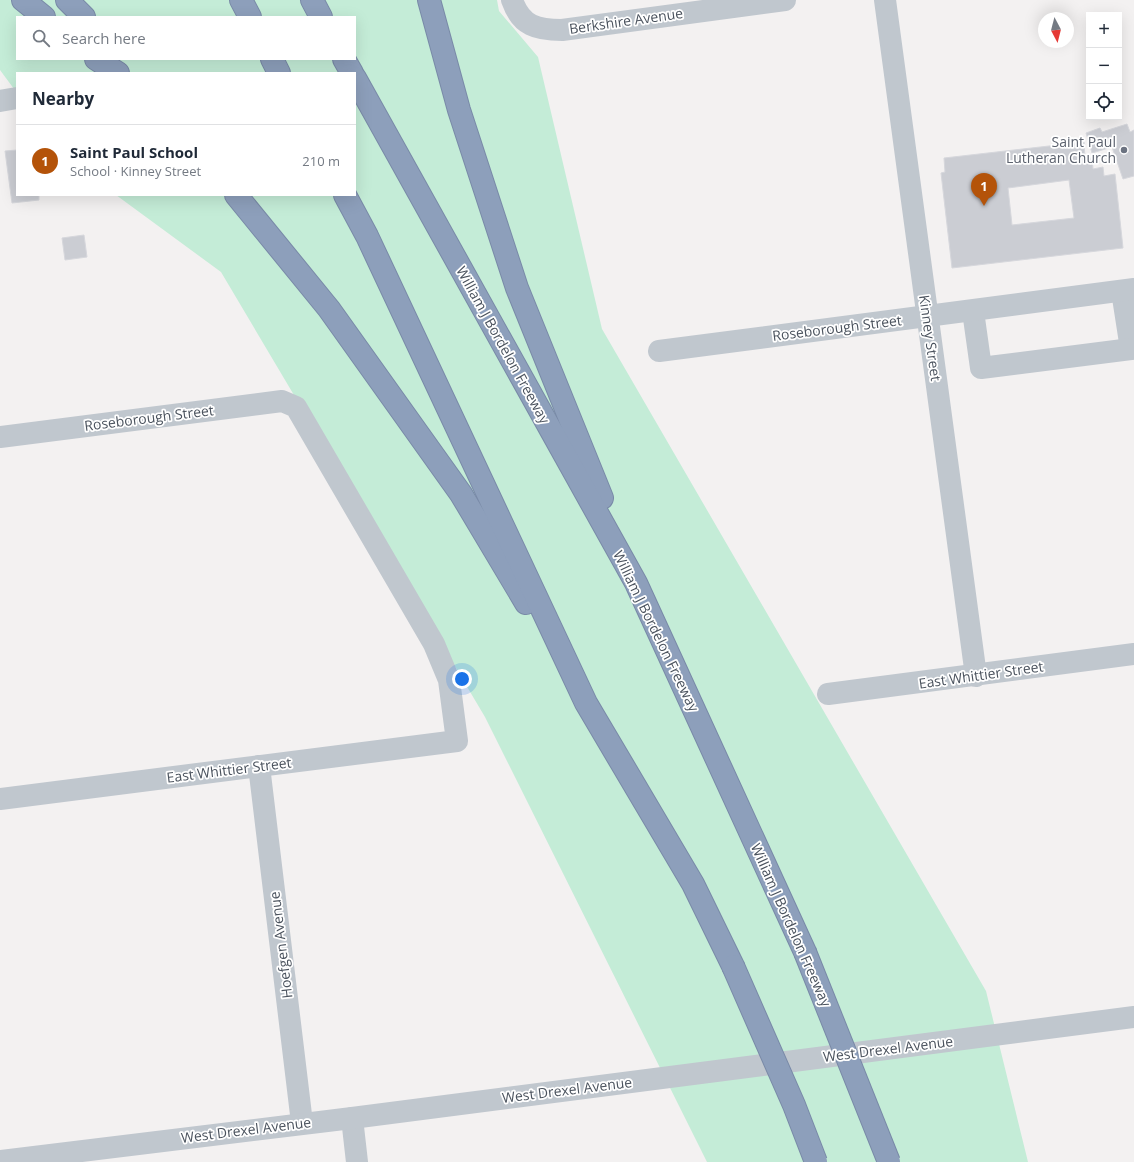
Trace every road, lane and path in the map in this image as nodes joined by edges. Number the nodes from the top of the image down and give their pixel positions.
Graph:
1 (23, 0) edge
2 (67, 0) edge
3 (241, 0) edge
4 (312, 0) edge
5 (429, 0) edge
6 (785, 0) edge
7 (885, 0) edge
8 (515, 8) edge
9 (43, 16) edge
10 (83, 16) edge
11 (249, 16) edge
12 (320, 16) edge
13 (98, 60) edge
14 (118, 60) edge
15 (273, 60) edge
16 (345, 60) edge
17 (116, 72) edge
18 (127, 72) edge
19 (279, 72) edge
20 (351, 72) edge
21 (356, 80) edge
22 (16, 98) edge
23 (0, 101) edge
24 (237, 196) edge
25 (346, 196) edge
26 (1128, 290) edge
27 (973, 311) junction
28 (928, 317) junction
29 (1132, 349) edge
30 (659, 351) dead end
31 (0, 437) edge
32 (636, 583) junction
33 (1134, 654) edge
34 (976, 676) junction
35 (828, 694) dead end
36 (586, 703) junction
37 (457, 741) joint
38 (260, 766) junction
39 (0, 799) edge
40 (1134, 1017) edge
41 (352, 1118) junction
42 (302, 1124) junction
43 (0, 1161) edge
44 (357, 1162) edge
45 (816, 1162) edge
46 (890, 1162) edge

1 - 9 highway
2 - 10 highway
3 - 11 highway
4 - 12 highway
5 - 32 highway
6 - 8 street, Berkshire Avenue
7 - 28 street, Kinney Street
13 - 17 highway
14 - 18 highway
15 - 19 highway
16 - 20 highway
21 - 32 highway, William J Bordelon Freeway
22 - 23 street
24 - 36 highway
25 - 36 highway
26 - 27 street, Roseborough Street
26 - 29 street
27 - 28 street, Roseborough Street
27 - 29 street
28 - 30 street, Roseborough Street
28 - 34 street, Kinney Street
31 - 37 street, Roseborough Street
32 - 46 highway, William J Bordelon Freeway, bridge
33 - 34 street, East Whittier Street
34 - 35 street, East Whittier Street
36 - 45 highway, bridge
37 - 38 street, East Whittier Street
38 - 39 street, East Whittier Street
38 - 42 street, Hoefgen Avenue
40 - 41 street, West Drexel Avenue
41 - 42 street, West Drexel Avenue
41 - 44 street
42 - 43 street, West Drexel Avenue

